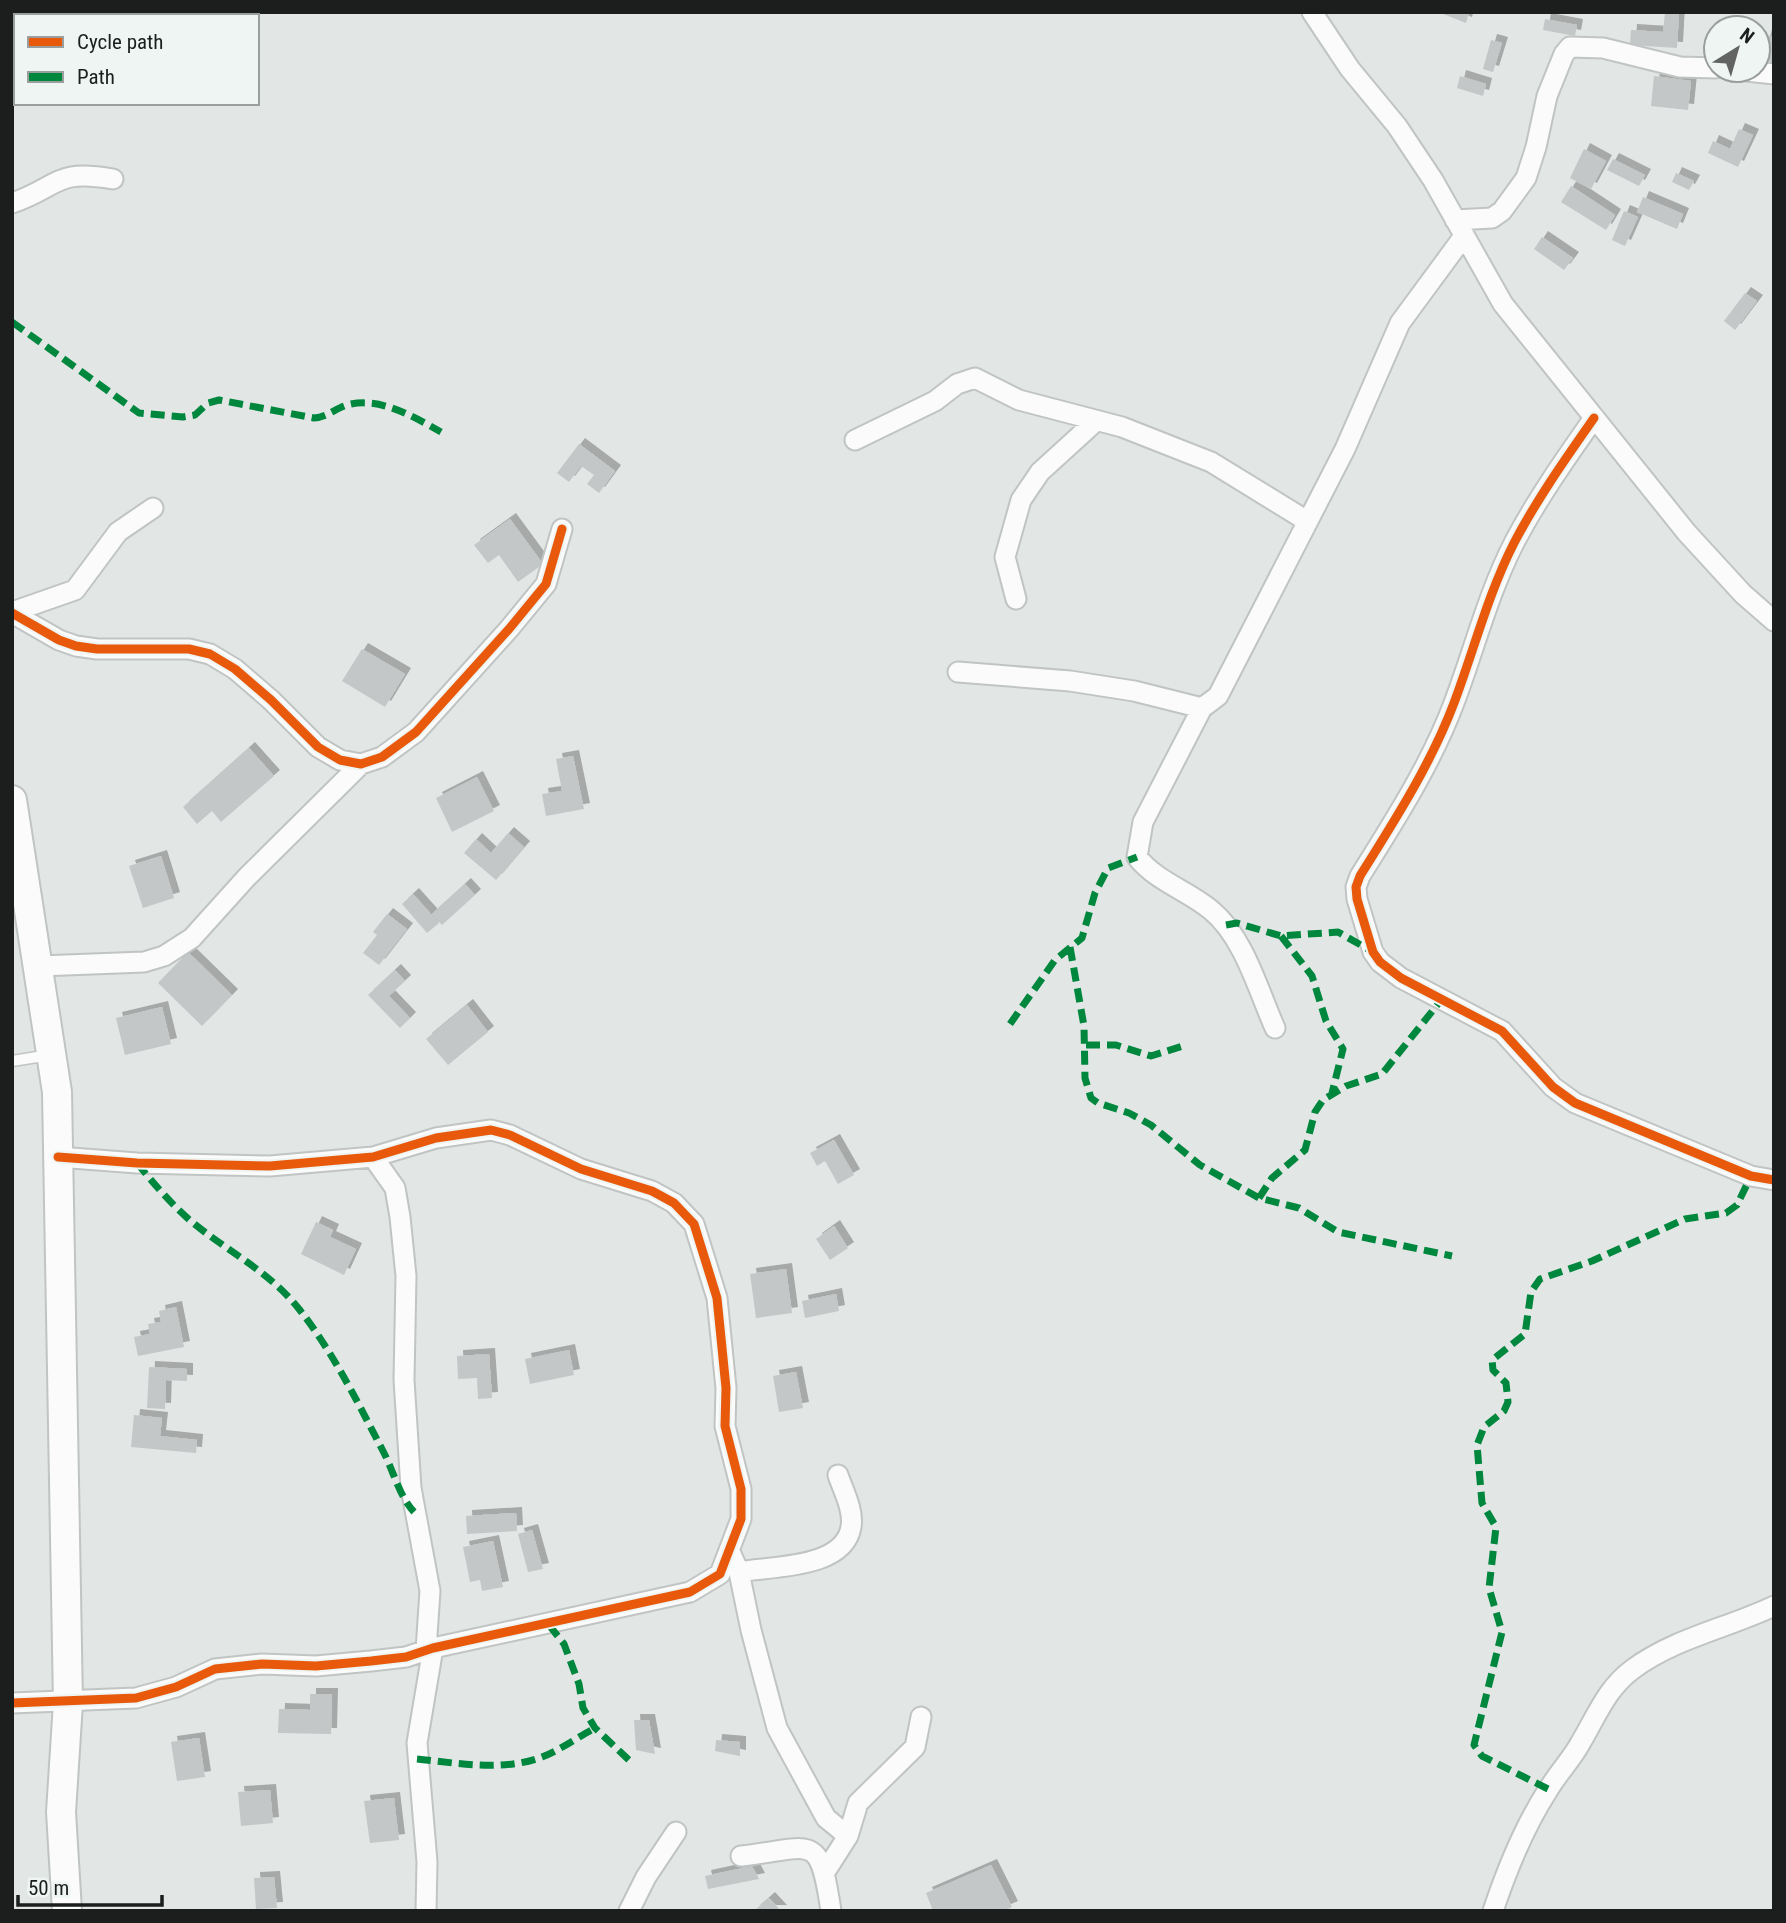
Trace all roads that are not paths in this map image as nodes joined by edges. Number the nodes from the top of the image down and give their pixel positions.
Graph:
1 (1312, 12) edge
2 (1702, 68) edge
3 (113, 179) dead end
4 (12, 203) edge
5 (1460, 228) junction
6 (1594, 418) junction
7 (1096, 421) junction
8 (855, 440) dead end
9 (153, 508) dead end
10 (1307, 521) junction
11 (562, 529) dead end
12 (1016, 599) dead end
13 (12, 612) edge
14 (1774, 621) edge
15 (958, 672) dead end
16 (1202, 708) junction
17 (361, 764) junction
18 (12, 800) edge
19 (40, 966) junction
20 (1275, 1028) dead end
21 (52, 1055) junction
22 (12, 1061) edge
23 (58, 1157) junction
24 (373, 1157) junction
25 (1774, 1180) edge
26 (838, 1475) dead end
27 (730, 1552) junction
28 (739, 1572) junction
29 (1774, 1606) edge
30 (429, 1649) junction
31 (12, 1703) edge
32 (68, 1703) junction
33 (921, 1717) dead end
34 (676, 1832) dead end
35 (848, 1836) junction
36 (741, 1856) dead end
37 (825, 1872) junction
38 (67, 1911) edge
39 (426, 1911) edge
40 (629, 1911) edge
41 (831, 1911) edge
42 (1493, 1911) edge

1 - 5 street
2 - 5 street
3 - 4 street
5 - 6 street
5 - 10 street
6 - 14 street
6 - 25 street
7 - 8 street
7 - 10 street
7 - 12 street
9 - 13 street
10 - 16 street
11 - 17 street
13 - 17 street
15 - 16 street
16 - 20 street
17 - 19 street
18 - 19 main road
19 - 21 main road
21 - 22 lane
21 - 23 main road
23 - 24 street
23 - 32 main road
24 - 27 street
24 - 30 street
26 - 28 street
27 - 28 street
27 - 30 street
28 - 35 street
29 - 42 street
30 - 32 street
30 - 39 street
31 - 32 street
32 - 38 main road
33 - 35 street
34 - 40 street
35 - 37 street
36 - 37 street
37 - 41 street

